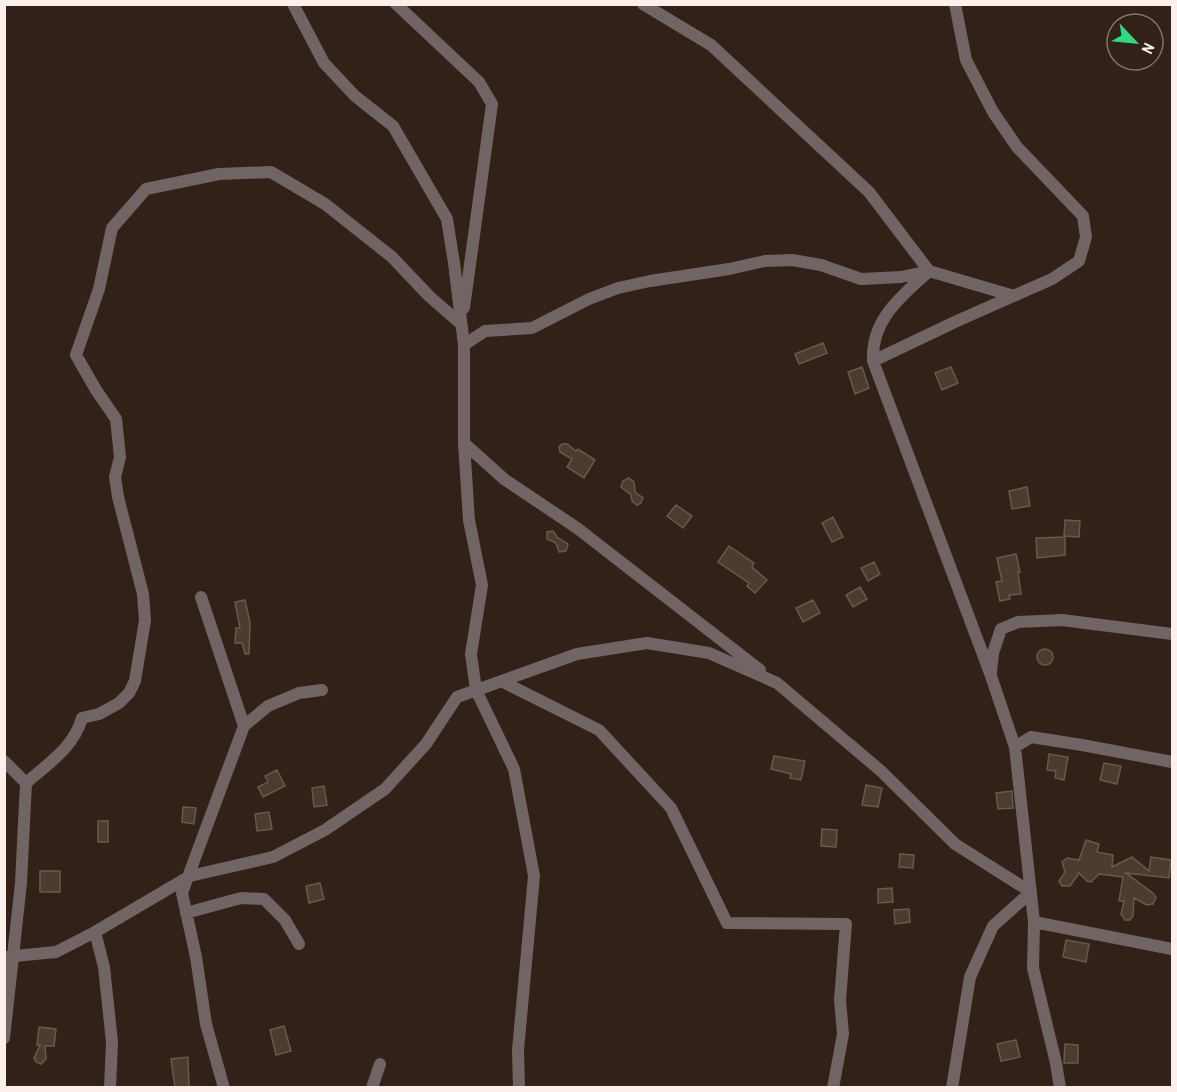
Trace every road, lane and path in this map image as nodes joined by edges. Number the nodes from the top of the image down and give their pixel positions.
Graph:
1 (292, 4) edge
2 (396, 4) edge
3 (643, 4) edge
4 (955, 4) edge
5 (929, 271) junction
6 (1014, 296) junction
7 (461, 324) junction
8 (464, 345) junction
9 (873, 361) junction
10 (464, 443) junction
11 (201, 597) dead end
12 (1173, 634) edge
13 (991, 676) junction
14 (501, 681) junction
15 (777, 683) junction
16 (322, 690) dead end
17 (476, 690) junction
18 (244, 726) junction
19 (1015, 747) junction
20 (4, 761) edge
21 (1173, 762) edge
22 (26, 783) junction
23 (190, 876) junction
24 (1031, 892) junction
25 (186, 913) junction
26 (1034, 922) junction
27 (95, 932) junction
28 (299, 944) dead end
29 (1173, 949) edge
30 (9, 956) edge
31 (4, 1038) edge
32 (380, 1064) dead end
33 (110, 1088) edge
34 (224, 1088) edge
35 (372, 1088) edge
36 (519, 1088) edge
37 (833, 1088) edge
38 (952, 1088) edge
39 (1060, 1088) edge

1 - 7 street
2 - 7 street
3 - 5 street
4 - 6 street
5 - 6 street
5 - 8 street
5 - 9 street
6 - 9 street
7 - 8 street
7 - 22 street
8 - 10 street
9 - 13 street
10 - 15 street
10 - 17 street
11 - 18 street
12 - 13 street
13 - 19 street
14 - 15 street
14 - 17 street
14 - 37 street
15 - 24 street
16 - 18 street
17 - 23 street
17 - 36 street
18 - 23 street
19 - 21 street
19 - 24 street
20 - 22 street
22 - 30 street
23 - 25 street
23 - 27 street
24 - 26 street
24 - 38 street
25 - 28 street
25 - 34 street
26 - 29 street
26 - 39 street
27 - 30 street
27 - 33 street
30 - 31 street
32 - 35 street

